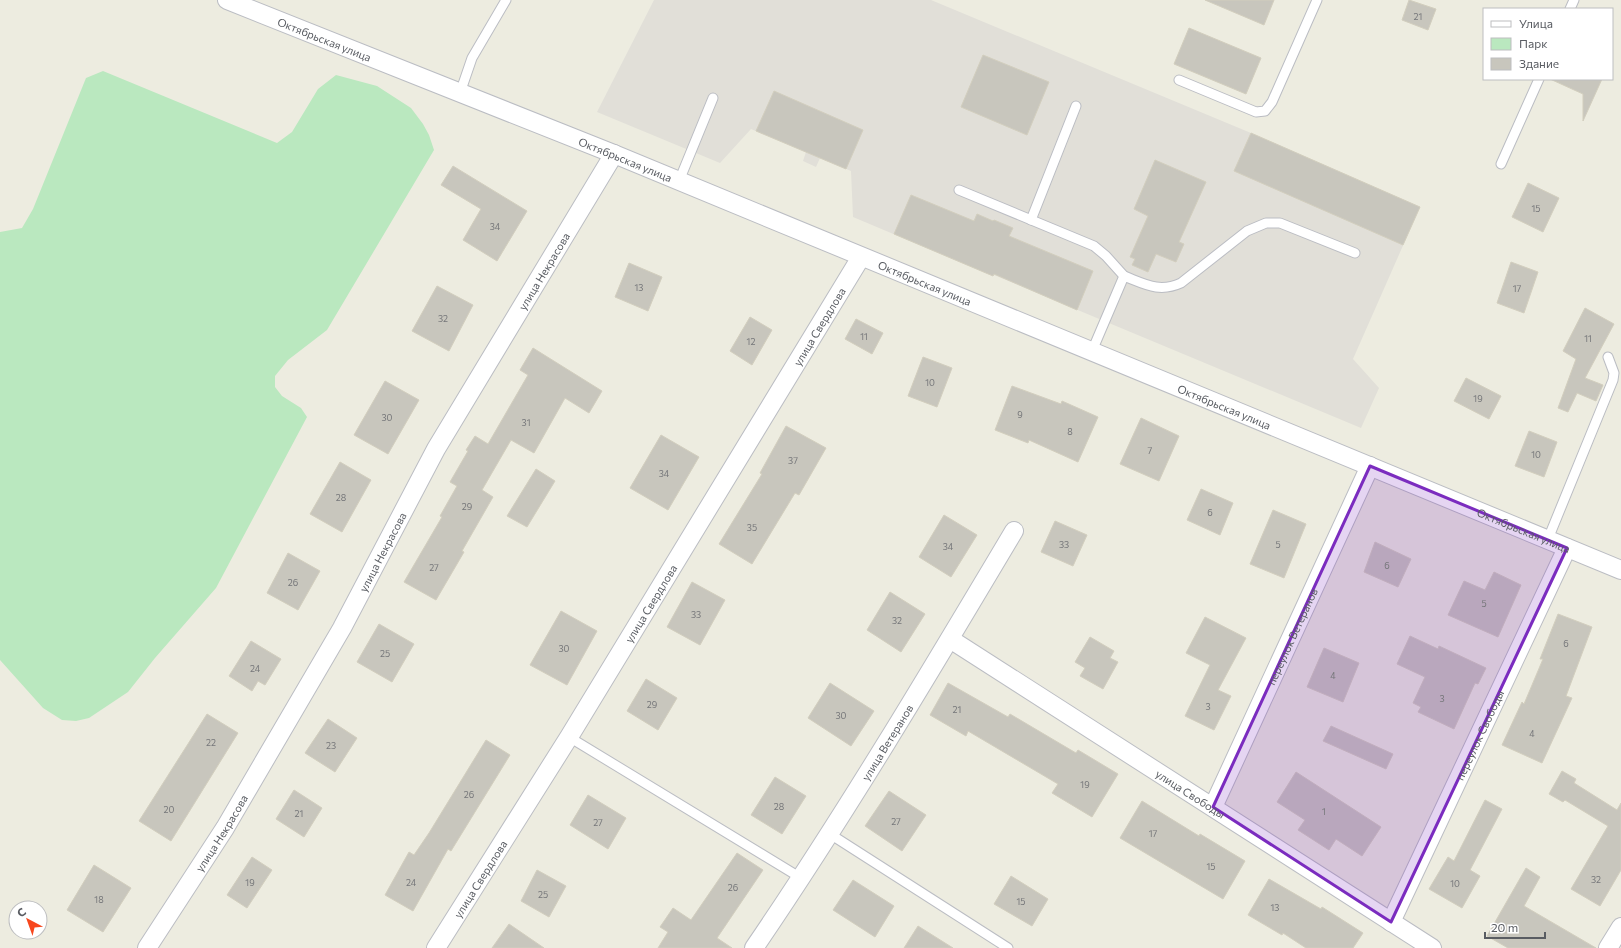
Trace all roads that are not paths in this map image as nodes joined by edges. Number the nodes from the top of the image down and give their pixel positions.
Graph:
1 (228, 0) edge
2 (506, 0) edge
3 (1317, 0) edge
4 (1180, 80) dead end
5 (1539, 80) edge
6 (460, 93) junction
7 (713, 98) dead end
8 (1076, 106) dead end
9 (614, 154) junction
10 (1501, 164) dead end
11 (678, 181) junction
12 (959, 190) dead end
13 (1031, 220) junction
14 (1356, 253) dead end
15 (861, 257) junction
16 (1124, 276) junction
17 (1092, 352) junction
18 (1608, 357) dead end
19 (1370, 466) junction
20 (1014, 531) dead end
21 (1548, 539) junction
22 (1567, 548) junction
23 (1621, 570) edge
24 (950, 638) junction
25 (569, 737) junction
26 (1213, 807) junction
27 (830, 834) junction
28 (801, 878) junction
29 (1391, 922) junction
30 (1621, 927) edge
31 (147, 948) edge
32 (436, 948) edge
33 (754, 948) edge
34 (1008, 948) edge
35 (1432, 948) edge
36 (1608, 948) edge

1 - 6 street, Октябрьская улица
2 - 6 lane
3 - 4 lane
5 - 10 lane
6 - 9 street, Октябрьская улица
7 - 11 lane
8 - 13 lane
9 - 11 street, Октябрьская улица
9 - 31 street, улица Некрасова
11 - 15 street, Октябрьская улица
12 - 13 lane
13 - 16 lane
14 - 16 lane
15 - 17 street, Октябрьская улица
15 - 25 street, улица Свердлова
16 - 17 lane
17 - 19 street, Октябрьская улица
18 - 21 lane
19 - 21 street, Октябрьская улица
19 - 26 street, переулок Ветеранов
20 - 24 street, улица Ветеранов
21 - 22 street, Октябрьская улица
22 - 23 street, Октябрьская улица
22 - 29 street, переулок Свободы
24 - 26 street, улица Свободы
24 - 27 street, улица Ветеранов
25 - 28 lane
25 - 32 street, улица Свердлова
26 - 29 street, улица Свободы
27 - 28 street, улица Ветеранов
27 - 34 lane
28 - 33 street, улица Ветеранов
29 - 35 street, улица Свободы
30 - 36 street

